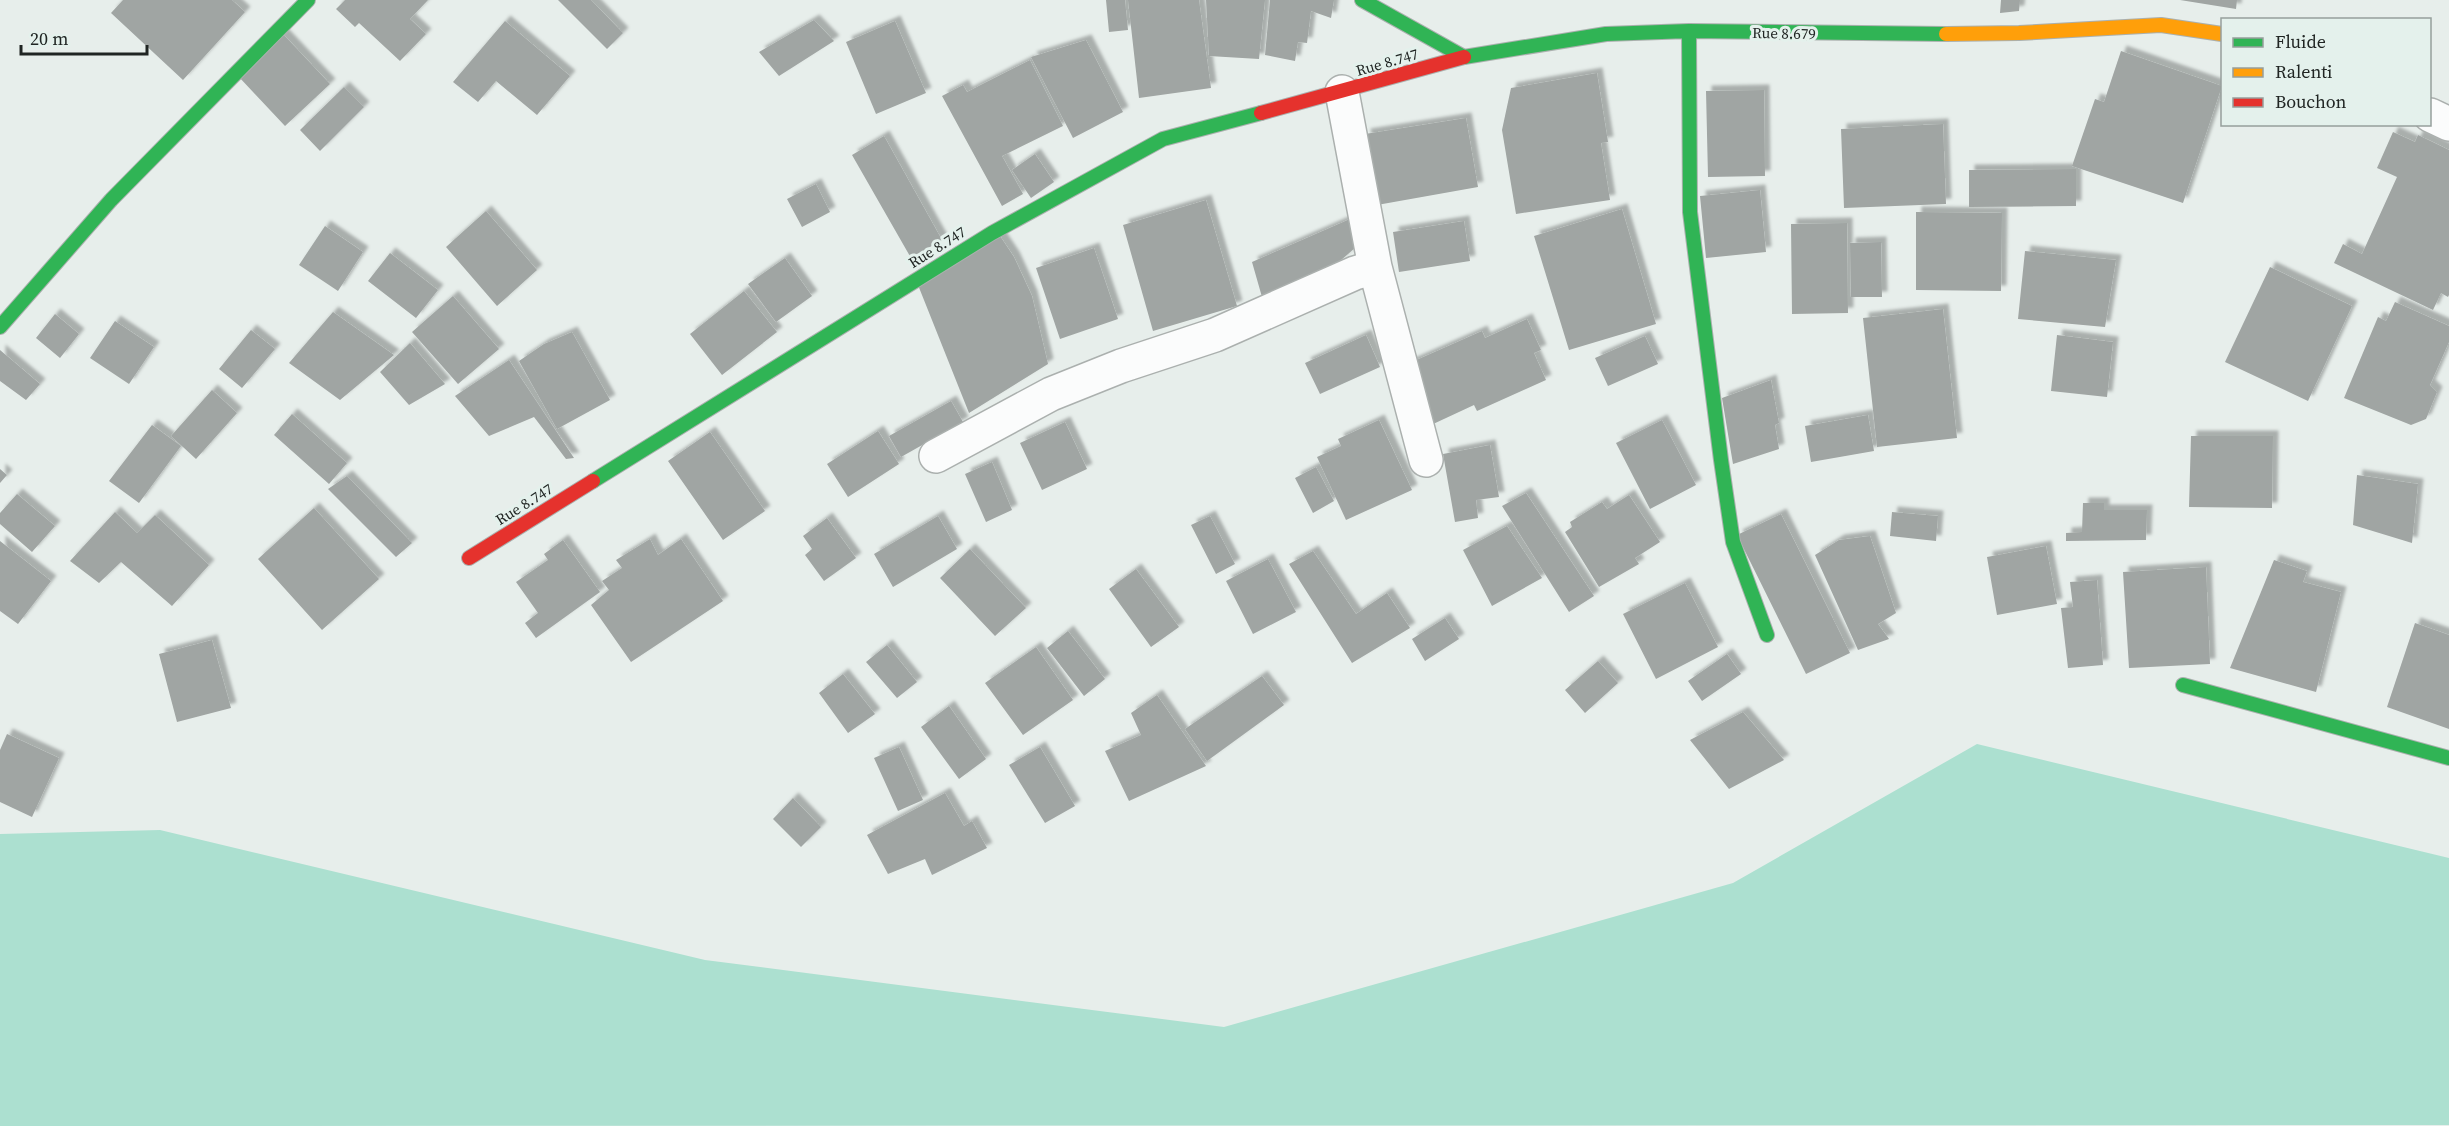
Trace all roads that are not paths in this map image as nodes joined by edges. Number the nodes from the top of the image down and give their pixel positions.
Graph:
1 (308, 0) edge
2 (1362, 0) edge
3 (1689, 31) junction
4 (2221, 34) edge
5 (1464, 57) junction
6 (1342, 92) junction
7 (2431, 116) edge
8 (2449, 124) edge
9 (1375, 267) junction
10 (0, 327) edge
11 (936, 456) dead end
12 (1426, 460) dead end
13 (469, 558) dead end
14 (1767, 635) dead end
15 (2183, 685) dead end
16 (2449, 758) edge

1 - 10 street
2 - 5 street
3 - 4 street, Rue 8.679
3 - 5 street, Rue 8.679
3 - 14 street
5 - 6 street, Rue 8.747
6 - 9 street
6 - 13 street, Rue 8.747
7 - 8 street
9 - 11 street
9 - 12 street
15 - 16 street

